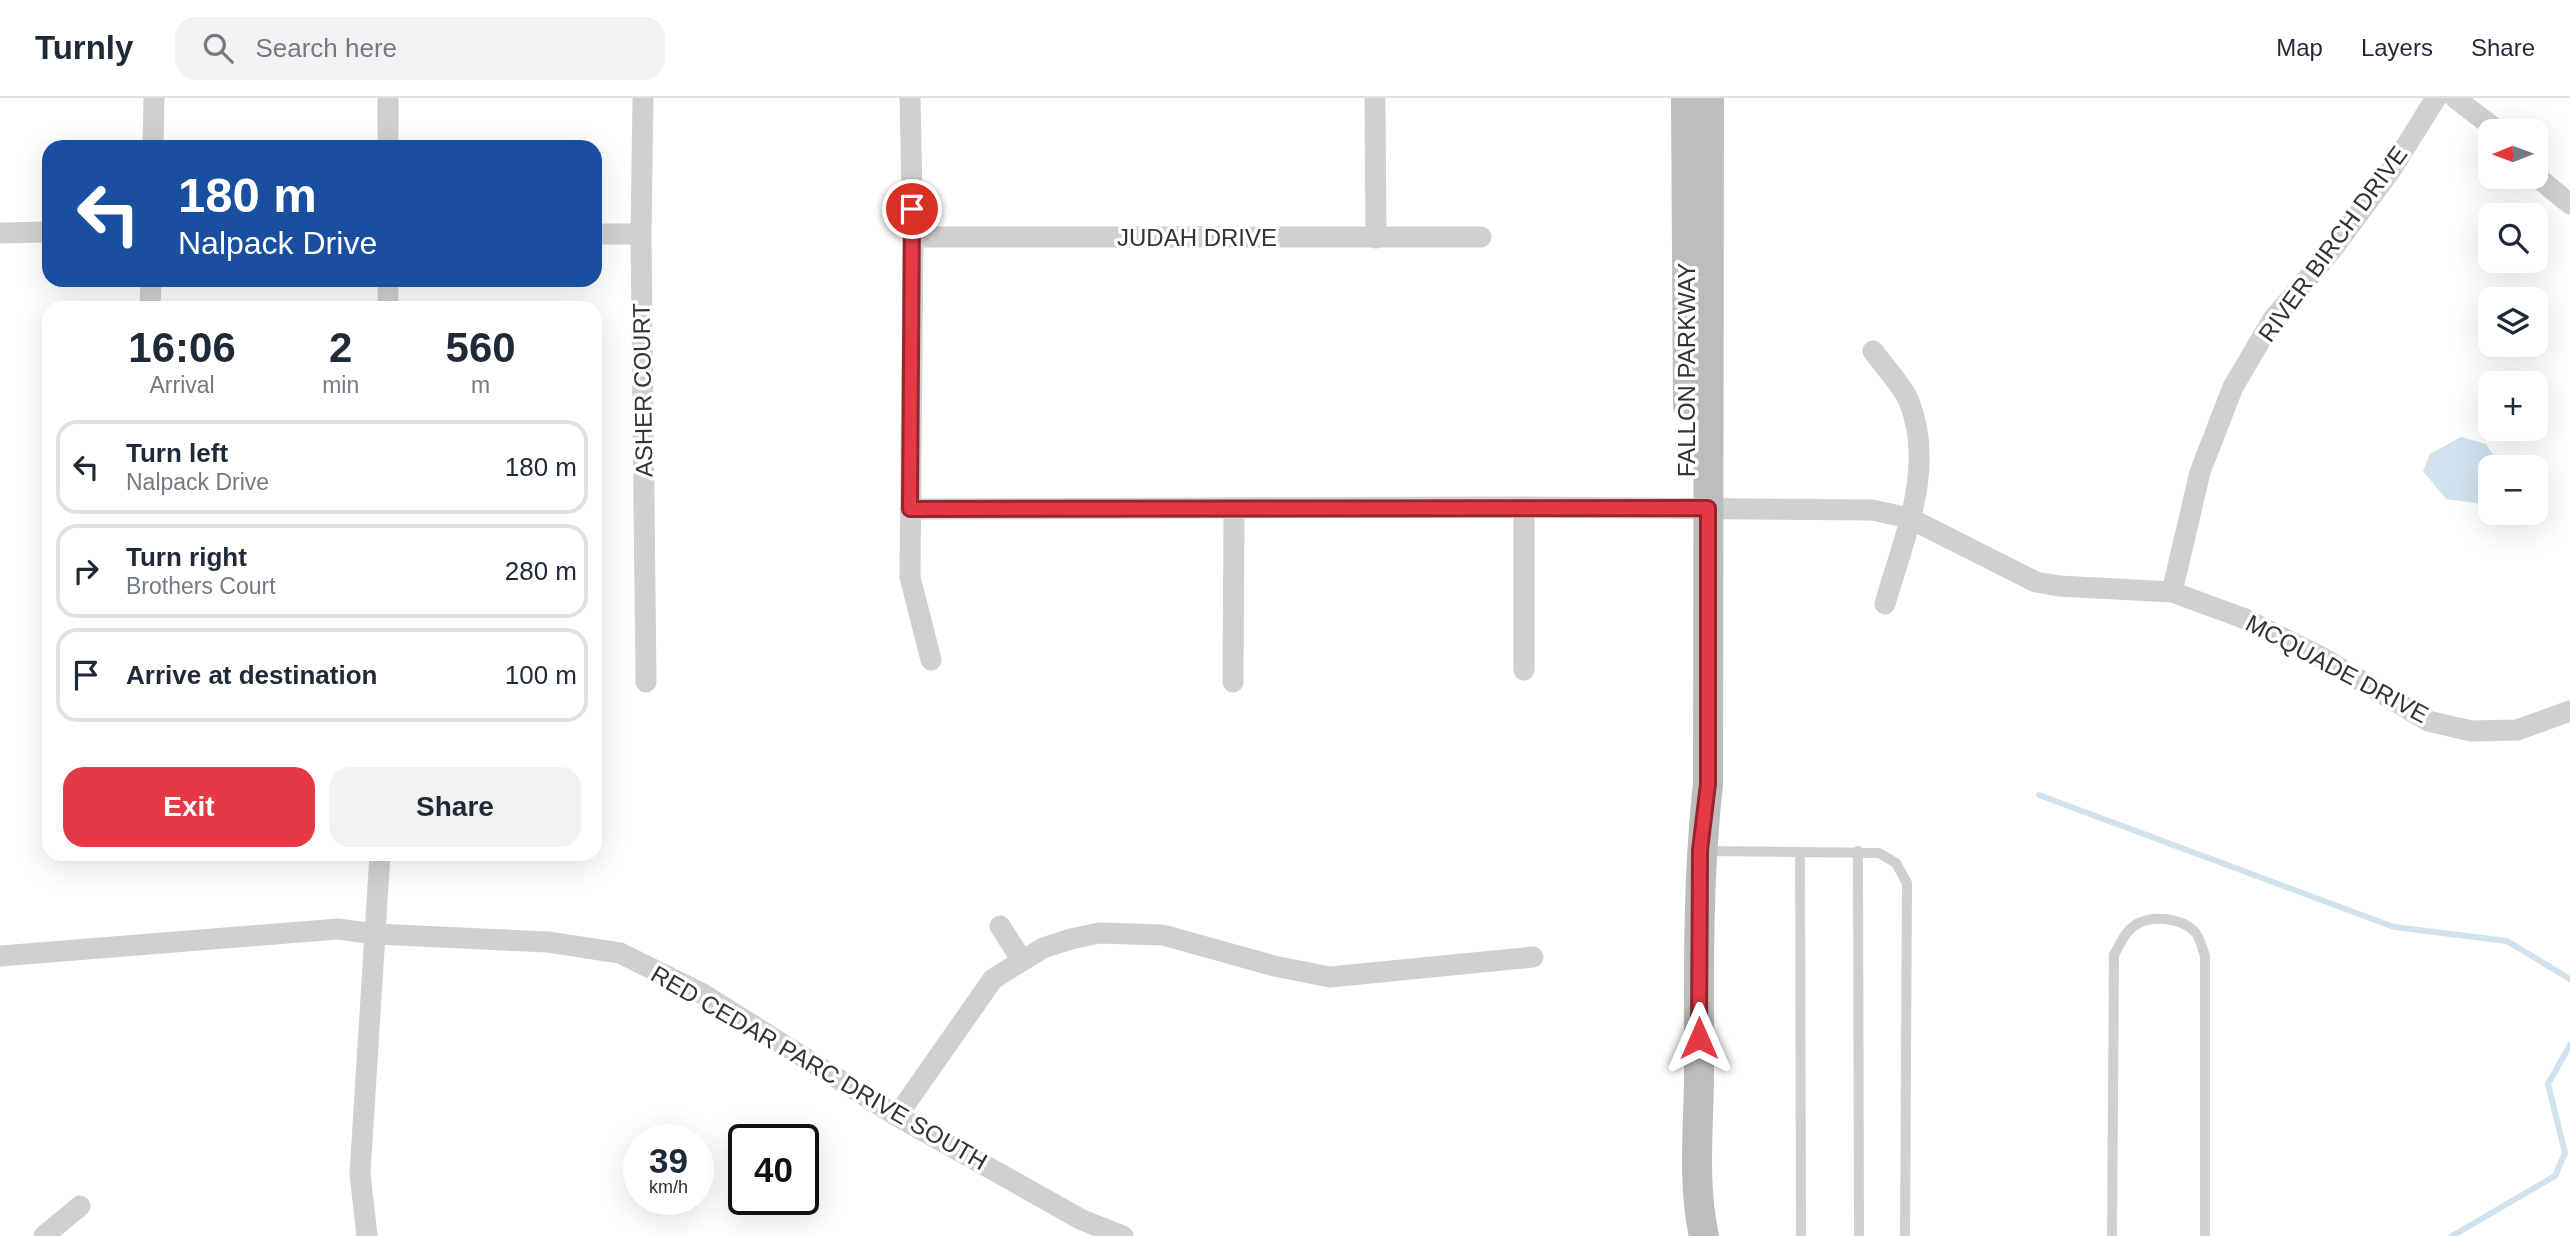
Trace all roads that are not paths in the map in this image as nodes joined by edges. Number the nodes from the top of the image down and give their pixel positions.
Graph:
1 (154, 98) edge
2 (388, 98) edge
3 (642, 98) edge
4 (911, 98) edge
5 (1375, 98) edge
6 (1686, 98) edge
7 (1709, 98) edge
8 (2435, 98) edge
9 (2455, 98) edge
10 (2482, 119) edge
11 (153, 140) edge
12 (388, 140) edge
13 (2548, 186) edge
14 (2570, 204) edge
15 (42, 232) edge
16 (0, 233) edge
17 (602, 234) edge
18 (641, 234) junction
19 (913, 237) junction
20 (1481, 237) dead end
21 (1376, 238) junction
22 (1873, 351) dead end
23 (1524, 507) junction
24 (1234, 508) junction
25 (1698, 508) junction
26 (910, 509) junction
27 (1909, 518) junction
28 (2172, 592) junction
29 (1885, 604) dead end
30 (932, 660) dead end
31 (1524, 670) dead end
32 (646, 682) dead end
33 (1233, 682) dead end
34 (2570, 711) edge
35 (1700, 850) junction
36 (1858, 851) junction
37 (1800, 852) junction
38 (380, 861) edge
39 (1000, 926) dead end
40 (375, 934) junction
41 (0, 956) edge
42 (1533, 957) dead end
43 (1021, 959) junction
44 (897, 1116) junction
45 (80, 1206) dead end
46 (44, 1236) edge
47 (367, 1236) edge
48 (1123, 1236) edge
49 (1704, 1236) edge
50 (1801, 1236) edge
51 (1859, 1236) edge
52 (1905, 1236) edge
53 (2112, 1236) edge
54 (2204, 1236) edge

1 - 11 street
2 - 12 street
3 - 18 street, ASHER COURT
4 - 19 street
5 - 21 street
6 - 25 street, FALLON PARKWAY
7 - 25 street, FALLON PARKWAY
8 - 28 street, RIVER BIRCH DRIVE
9 - 10 street
13 - 14 street
15 - 16 street
17 - 18 street
18 - 32 street, ASHER COURT
19 - 21 street, JUDAH DRIVE
19 - 26 street
20 - 21 street, JUDAH DRIVE
22 - 27 street
23 - 24 street, MCQUADE DRIVE
23 - 25 street, MCQUADE DRIVE
23 - 31 street
24 - 26 street, MCQUADE DRIVE
24 - 33 street
25 - 27 street, MCQUADE DRIVE
25 - 35 street, FALLON PARKWAY
26 - 30 street
27 - 28 street, MCQUADE DRIVE
27 - 29 street
28 - 34 street, MCQUADE DRIVE
35 - 37 lane
35 - 49 street, FALLON PARKWAY
36 - 37 lane
36 - 51 lane
36 - 52 lane
37 - 50 lane
38 - 40 street
39 - 43 street
40 - 41 street, RED CEDAR PARC DRIVE SOUTH
40 - 44 street, RED CEDAR PARC DRIVE SOUTH
40 - 47 street
42 - 43 street
43 - 44 street
44 - 48 street, RED CEDAR PARC DRIVE SOUTH
45 - 46 street
53 - 54 lane

